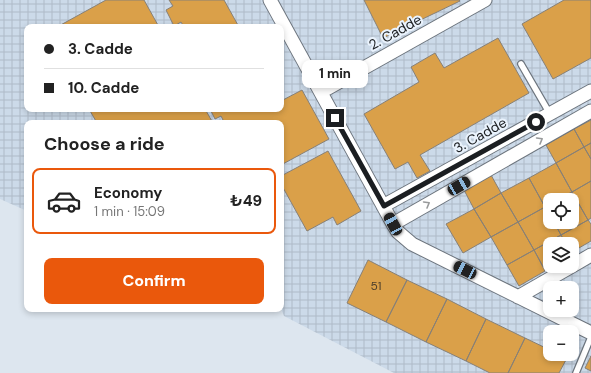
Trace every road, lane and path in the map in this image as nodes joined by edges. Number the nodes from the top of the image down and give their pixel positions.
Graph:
1 (270, 0) edge
2 (485, 0) edge
3 (283, 24) edge
4 (284, 25) edge
5 (521, 64) dead end
6 (591, 91) edge
7 (321, 92) junction
8 (591, 111) edge
9 (550, 114) junction
10 (384, 206) junction
11 (393, 224) junction
12 (591, 255) edge
13 (579, 262) edge
14 (560, 273) edge
15 (518, 297) junction
16 (591, 333) edge
17 (591, 337) edge
18 (576, 373) edge

1 - 3 street
2 - 7 street, 2. Cadde
4 - 7 street
5 - 9 lane
6 - 9 street, 3. Cadde
7 - 10 street
11 -> 8 street
9 - 10 street, 3. Cadde
10 - 11 street
11 - 15 street
12 - 13 street
14 - 15 street
15 - 16 street
17 - 18 lane

